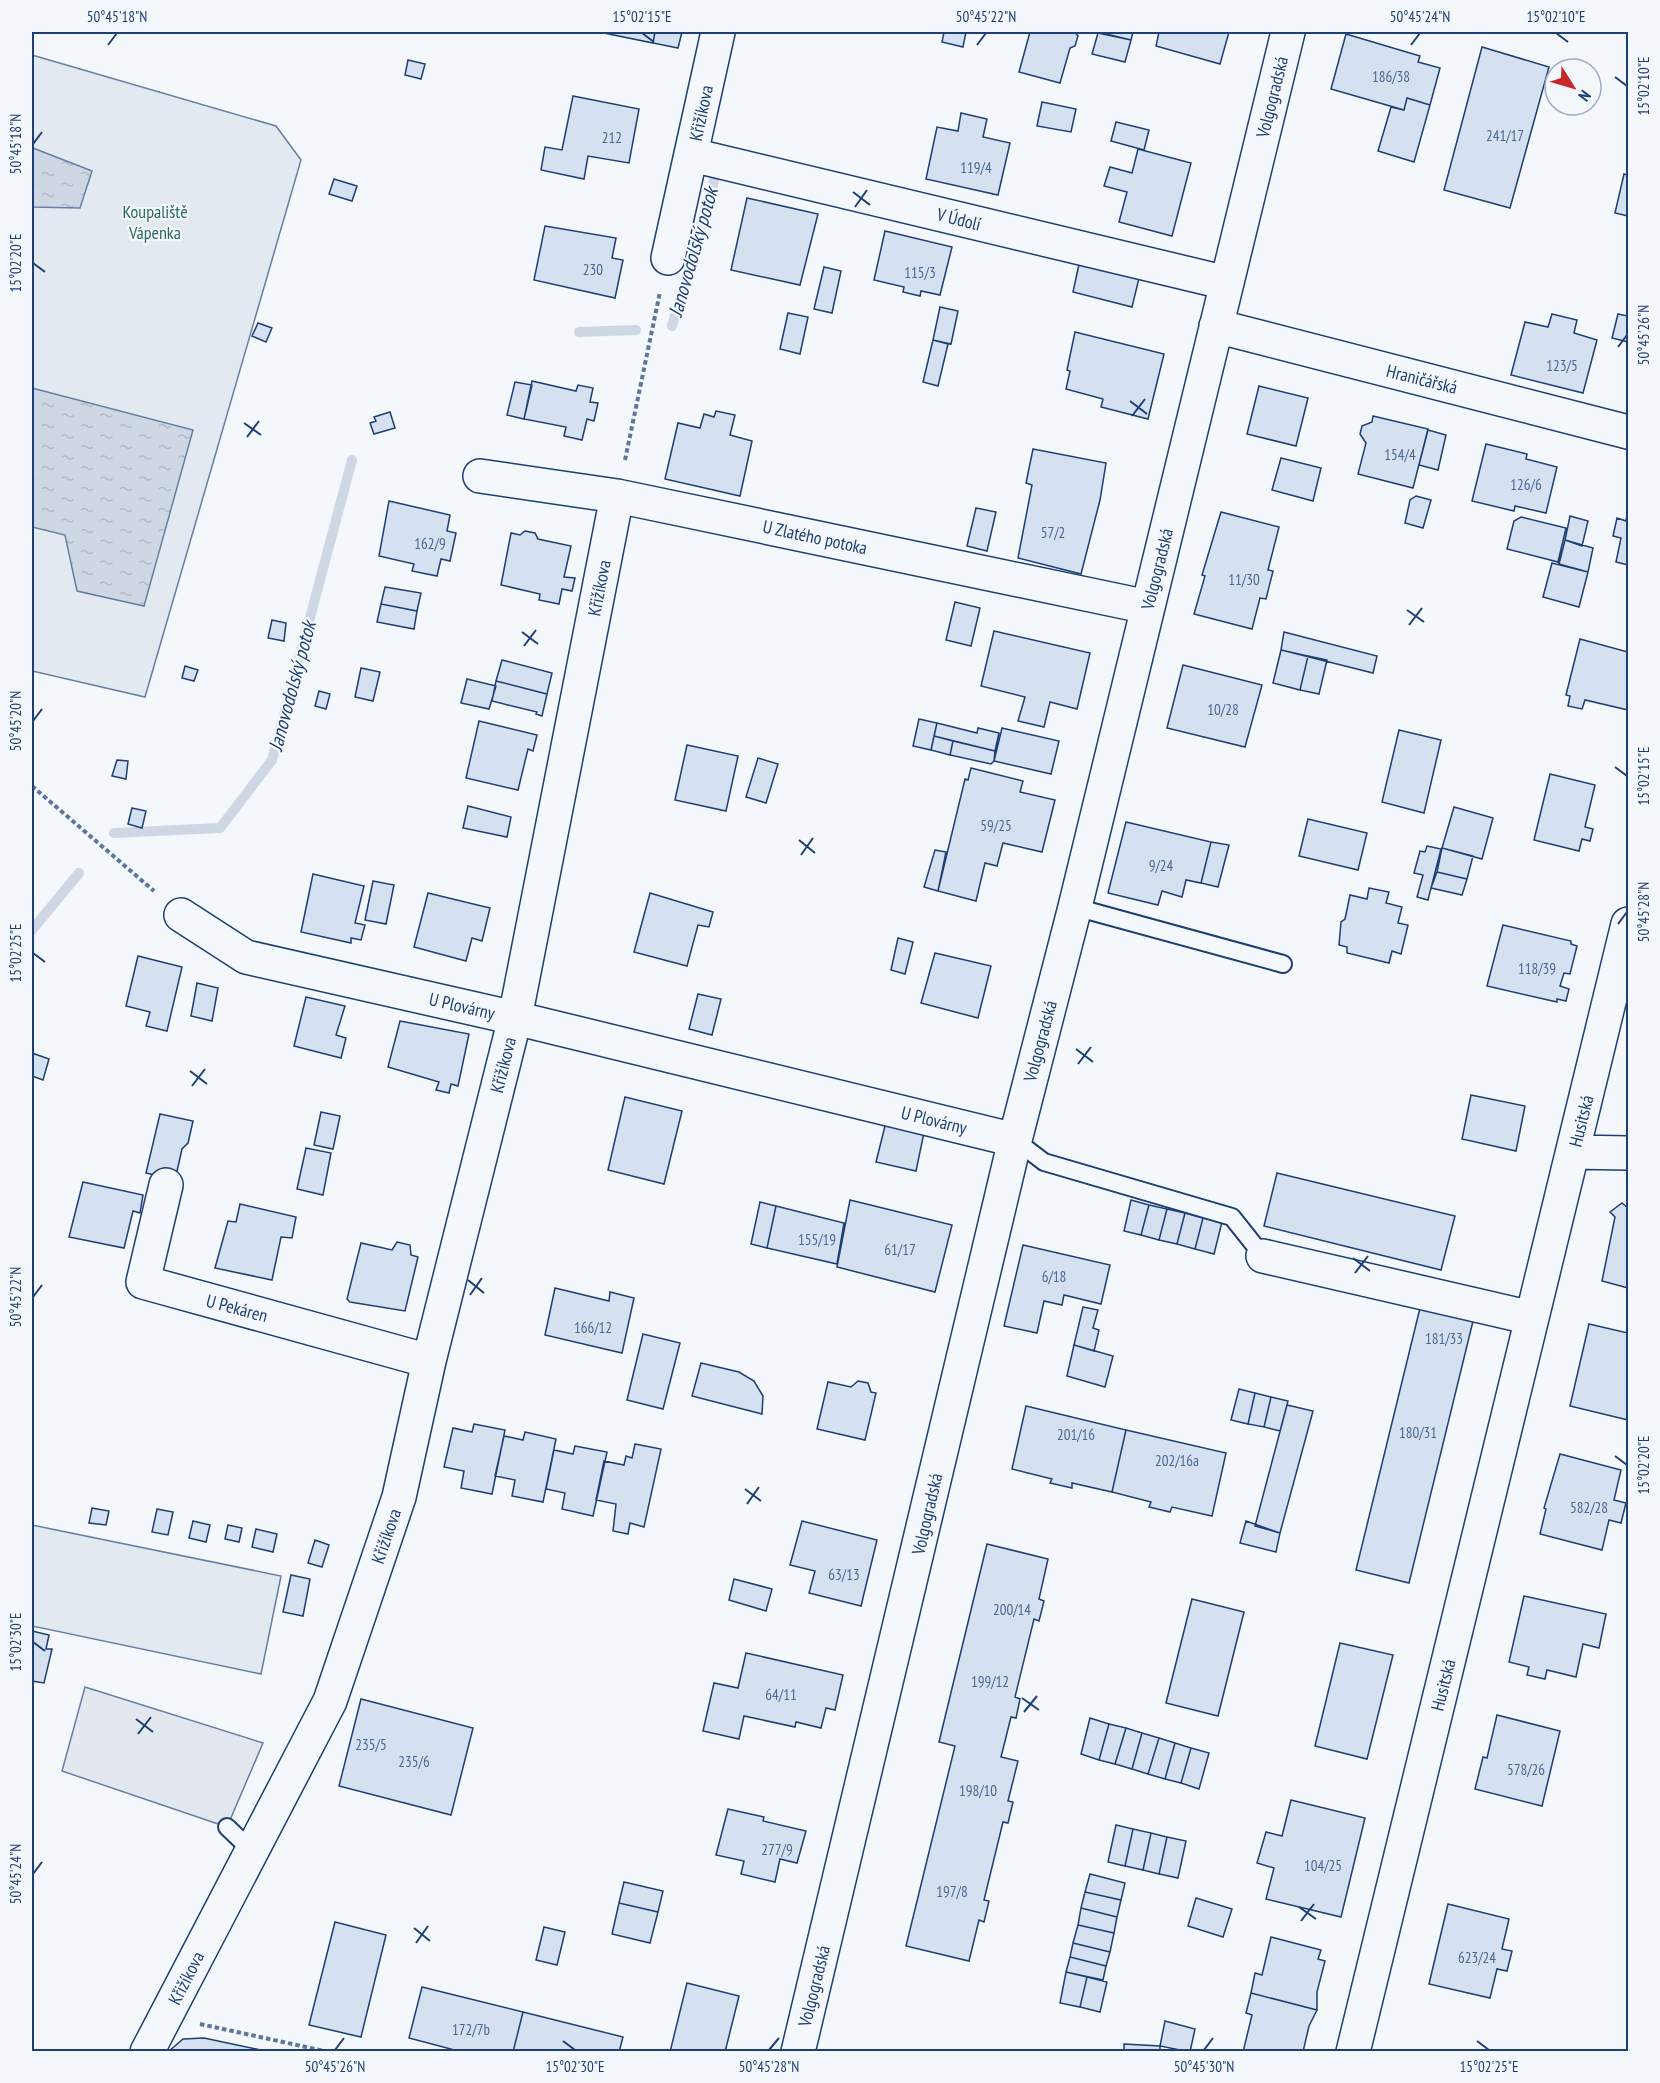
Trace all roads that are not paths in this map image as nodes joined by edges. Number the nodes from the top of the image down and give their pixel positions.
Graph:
1 (718, 32) edge
2 (1288, 32) edge
3 (692, 154) junction
4 (668, 258) road end
5 (1227, 283) junction
6 (1216, 326) junction
7 (1629, 432) edge
8 (480, 476) dead end
9 (617, 496) junction
10 (1148, 607) junction
11 (1075, 907) junction
12 (181, 915) road end
13 (1629, 924) edge
14 (1282, 963) dead end
15 (515, 1018) junction
16 (1015, 1140) junction
17 (1573, 1152) junction
18 (1629, 1153) edge
19 (166, 1185) dead end
20 (1263, 1256) joint
21 (1532, 1318) junction
22 (429, 1361) junction
23 (227, 1827) dead end
24 (251, 1850) junction
25 (147, 2052) edge
26 (798, 2052) edge
27 (1353, 2052) edge

1 - 3 street, Křižíkova
2 - 5 street, Volgogradská
3 - 4 street, Křižíkova
3 - 5 street, V Údolí
5 - 6 street, Volgogradská
6 - 7 street, Hraničářská
6 - 10 street, Volgogradská
8 - 9 street, U Zlatého potoka
9 - 10 street, U Zlatého potoka
9 - 15 street, Křižíkova
10 - 11 street, Volgogradská
11 - 14 lane
11 - 16 street, Volgogradská
12 - 15 street, U Plovárny
13 - 17 street, Husitská
15 - 16 street, U Plovárny
15 - 22 street, Křižíkova
16 - 20 lane
16 - 26 street, Volgogradská
17 - 18 street
17 - 21 street, Husitská
19 - 22 street, U Pekáren
20 - 21 street
21 - 27 street, Husitská
22 - 24 street, Křižíkova
23 - 24 lane
24 - 25 street, Křižíkova

